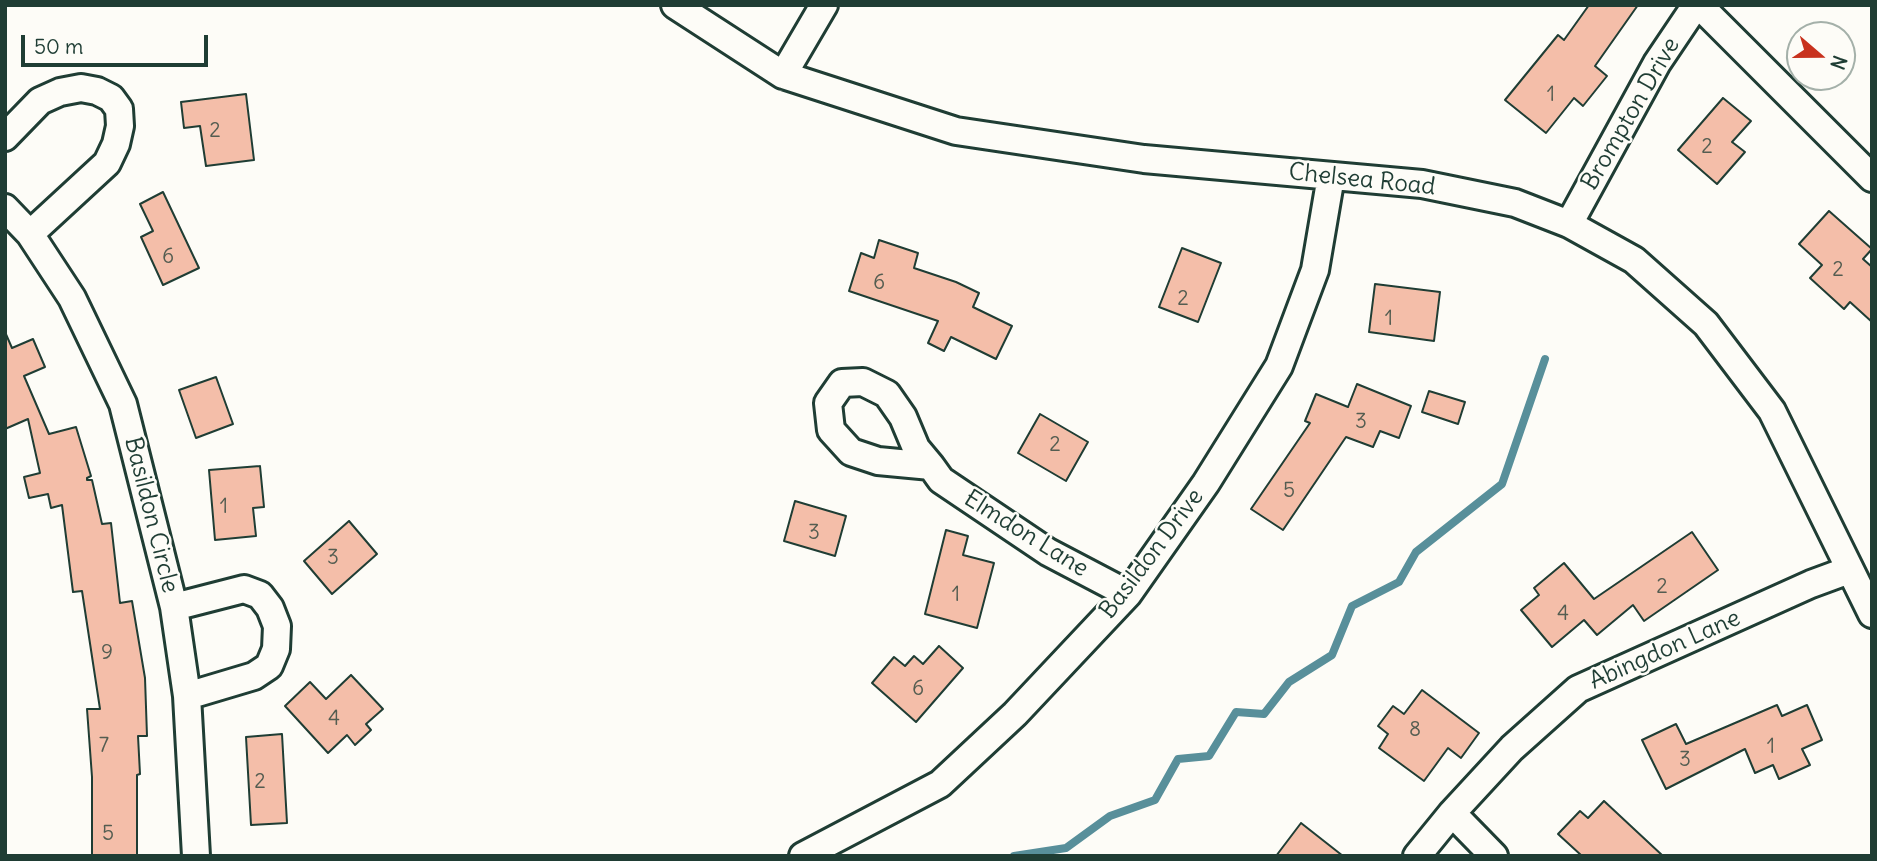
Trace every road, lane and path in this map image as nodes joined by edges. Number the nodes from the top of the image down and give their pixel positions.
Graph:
1 (675, 5) edge
2 (824, 5) edge
3 (1698, 5) edge
4 (783, 75) junction
5 (5, 137) edge
6 (1331, 176) junction
7 (1872, 178) edge
8 (5, 208) edge
9 (1569, 224) junction
10 (30, 234) junction
11 (931, 466) dead end
12 (1849, 570) junction
13 (1128, 594) junction
14 (174, 607) junction
15 (1872, 614) edge
16 (187, 696) junction
17 (1452, 813) junction
18 (196, 856) edge
19 (803, 856) edge
20 (1417, 856) edge
21 (1493, 856) edge

1 - 4 street, Chelsea Road
2 - 4 street
3 - 7 street
3 - 9 street, Brompton Drive
4 - 6 street, Chelsea Road
5 - 10 street
6 - 9 street, Chelsea Road
6 - 13 street, Basildon Drive
8 - 10 street, Basildon Circle
9 - 12 street, Chelsea Road
10 - 14 street, Basildon Circle
11 - 13 street, Elmdon Lane
12 - 15 street, Chelsea Road
12 - 17 street, Abingdon Lane
13 - 19 street, Basildon Drive
14 - 16 street, Basildon Circle
14 - 16 street
16 - 18 street, Basildon Circle
17 - 20 street, Abingdon Lane
17 - 21 street

